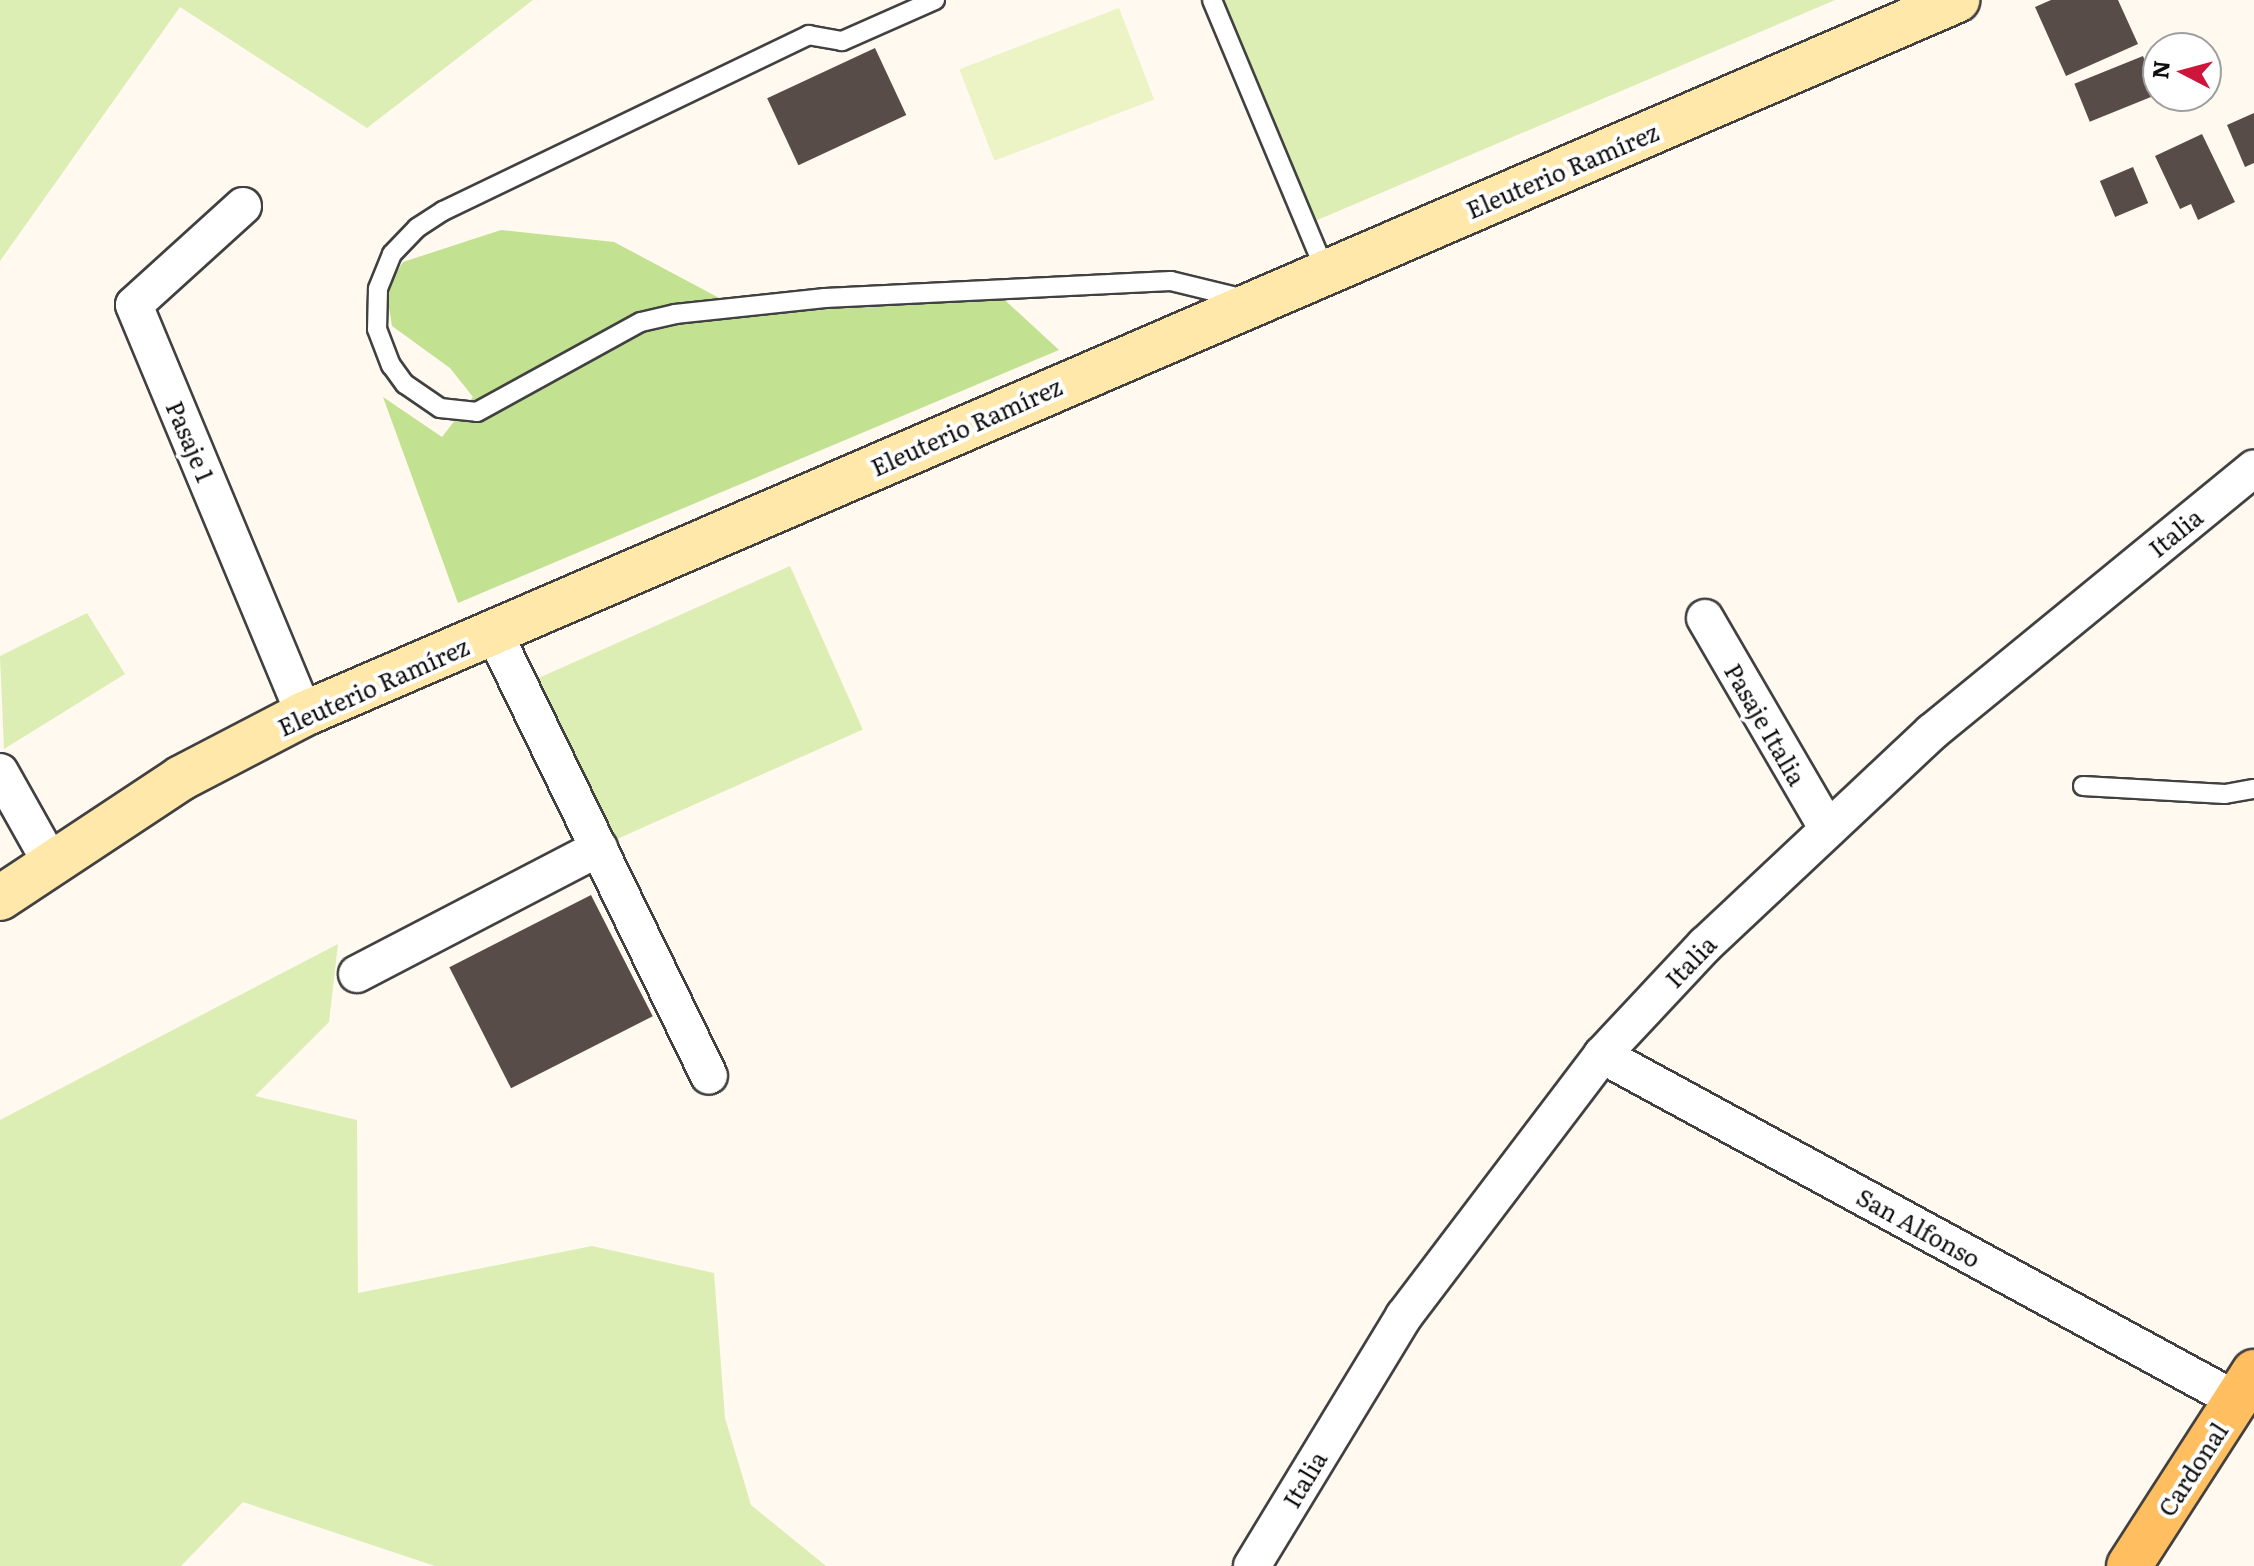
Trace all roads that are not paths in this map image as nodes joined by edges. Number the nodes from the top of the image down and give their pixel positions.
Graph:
1 (935, 0) edge
2 (1212, 0) edge
3 (1957, 0) edge
4 (243, 206) dead end
5 (1325, 270) junction
6 (1253, 301) junction
7 (2254, 468) edge
8 (1705, 618) dead end
9 (494, 633) junction
10 (304, 714) junction
11 (0, 772) edge
12 (2083, 786) dead end
13 (2254, 789) edge
14 (1828, 829) junction
15 (599, 848) junction
16 (51, 863) junction
17 (0, 898) edge
18 (357, 974) dead end
19 (1602, 1055) junction
20 (709, 1075) dead end
21 (2245, 1386) edge
22 (1252, 1566) edge
23 (2129, 1566) edge

1 - 6 lane
2 - 5 lane
3 - 5 street, Eleuterio Ramírez
4 - 10 street, Pasaje 1
5 - 6 street, Eleuterio Ramírez
6 - 9 street, Eleuterio Ramírez
7 - 14 street, Italia
8 - 14 street, Pasaje Italia
9 - 10 street, Eleuterio Ramírez
9 - 15 street
10 - 16 street, Eleuterio Ramírez
11 - 16 street
12 - 13 lane
14 - 19 street, Italia
15 - 18 street
15 - 20 street
16 - 17 street, Eleuterio Ramírez
19 - 21 street, San Alfonso
19 - 22 street, Italia
21 - 23 main road, Cardonal

